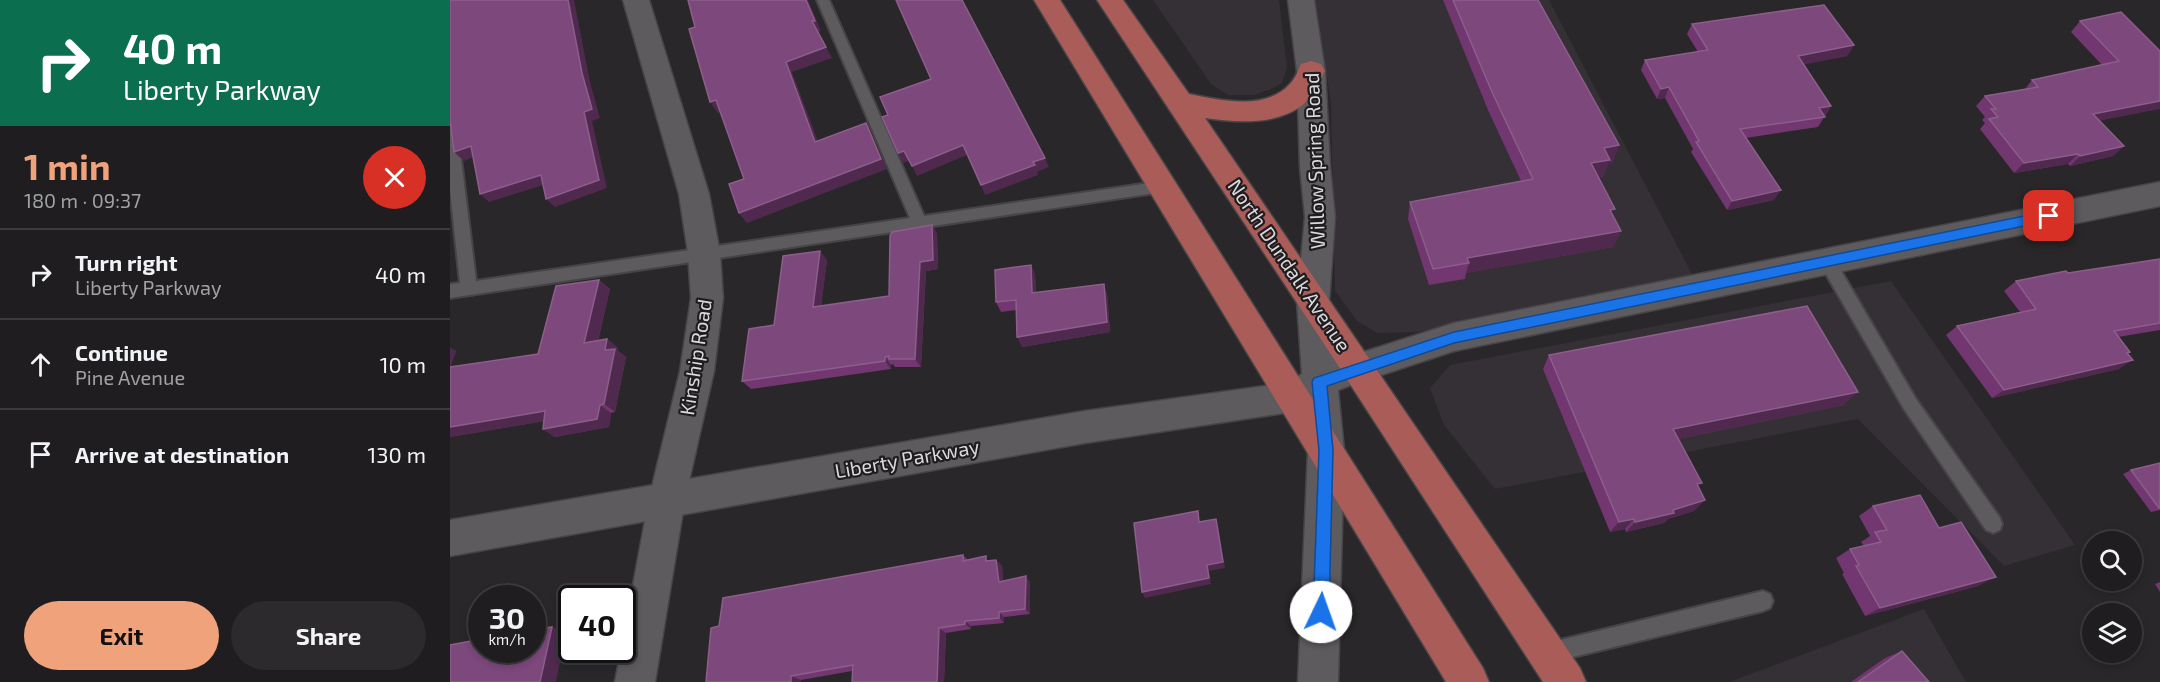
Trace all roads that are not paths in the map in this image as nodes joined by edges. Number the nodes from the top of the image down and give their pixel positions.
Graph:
1 (636, 0) edge
2 (822, 0) edge
3 (1047, 0) edge
4 (1110, 0) edge
5 (1301, 0) edge
6 (1311, 71) junction
7 (1180, 103) junction
8 (450, 126) edge
9 (1163, 187) junction
10 (2160, 194) edge
11 (919, 222) junction
12 (704, 253) junction
13 (1827, 262) junction
14 (469, 288) junction
15 (450, 291) edge
16 (1313, 302) junction
17 (1360, 367) junction
18 (1305, 389) junction
19 (1326, 450) junction
20 (667, 499) junction
21 (1992, 524) dead end
22 (450, 538) edge
23 (1763, 601) dead end
24 (1557, 668) edge
25 (635, 682) edge
26 (1315, 682) edge
27 (1469, 682) edge

1 - 12 street, Kinship Road
2 - 11 lane
3 - 9 main road
4 - 7 main road, North Dundalk Avenue
5 - 6 street, Willow Spring Road
6 - 7 main road
6 - 16 street, Willow Spring Road
7 - 16 main road, North Dundalk Avenue
8 - 14 lane
9 - 11 lane
9 - 18 main road
10 - 13 street, Liberty Parkway
11 - 12 lane
12 - 14 lane
12 - 20 street, Kinship Road
13 - 17 street, Liberty Parkway
13 - 21 lane
14 - 15 lane
16 - 17 main road, North Dundalk Avenue
16 - 18 street, Willow Spring Road
17 - 18 street, Liberty Parkway
17 - 24 main road, North Dundalk Avenue
18 - 19 main road
18 - 20 street, Liberty Parkway
19 - 26 street
19 - 27 main road
20 - 22 street, Liberty Parkway
20 - 25 street, Kinship Road
23 - 24 lane

